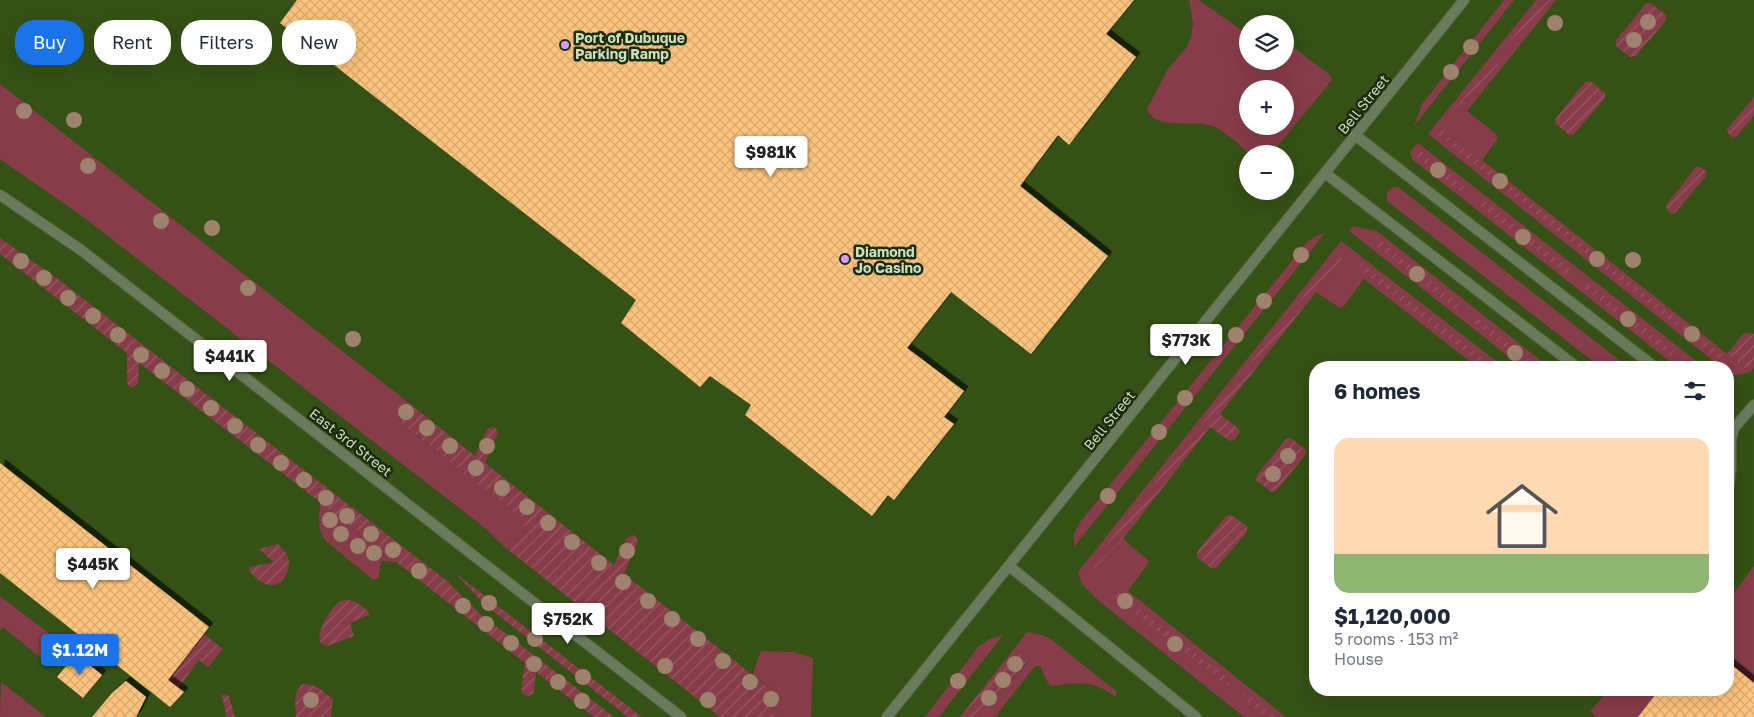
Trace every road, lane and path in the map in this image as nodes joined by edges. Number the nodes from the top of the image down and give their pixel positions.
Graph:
1 (1464, 0) edge
2 (1355, 135) junction
3 (1325, 173) junction
4 (0, 195) edge
5 (1569, 361) edge
6 (1647, 361) edge
7 (1754, 405) edge
8 (1734, 422) edge
9 (1009, 566) junction
10 (681, 717) edge
11 (887, 717) edge
12 (1196, 717) edge

1 - 2 street, Bell Street
2 - 3 street, Bell Street
2 - 6 street
3 - 5 street
3 - 9 street, Bell Street
4 - 10 street, East 3rd Street
7 - 8 street
9 - 11 street, Bell Street
9 - 12 street

